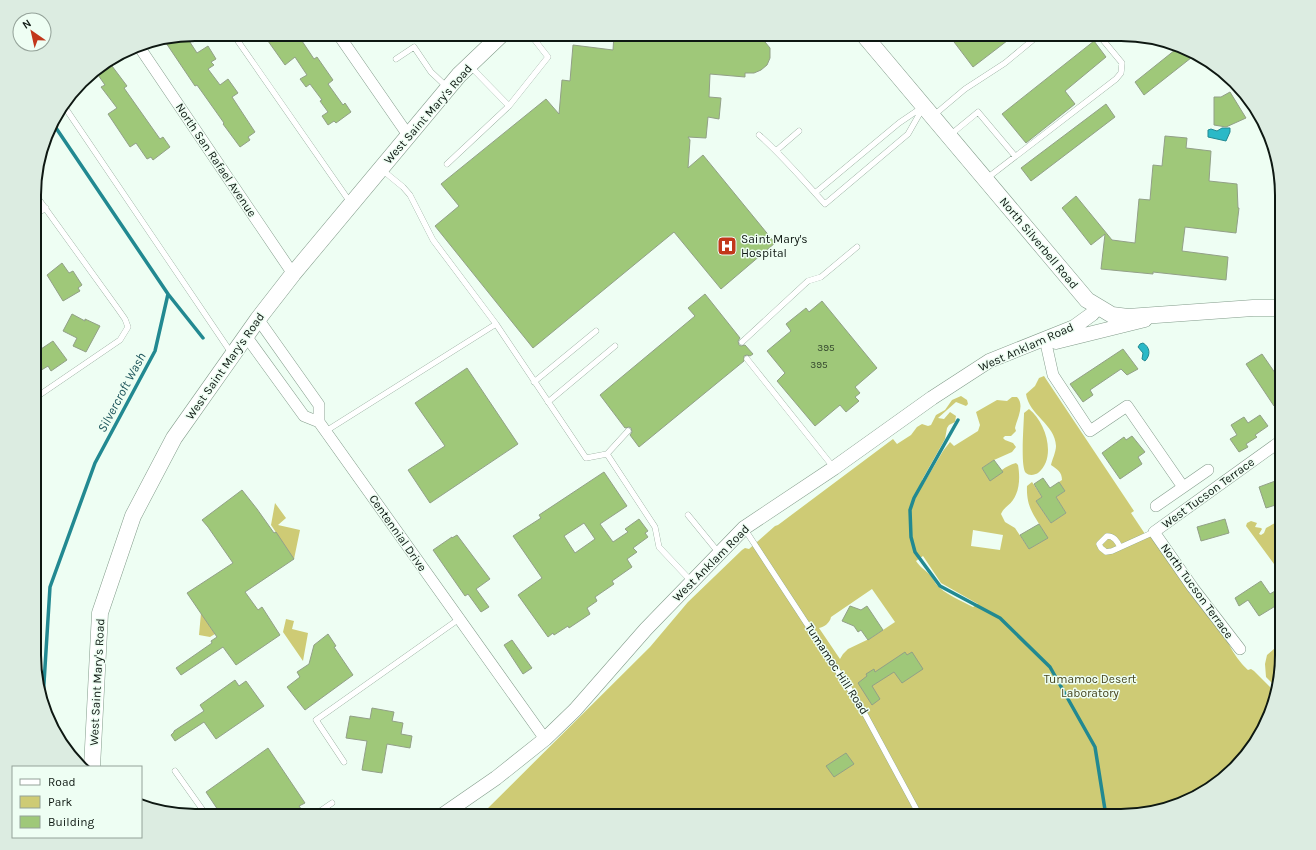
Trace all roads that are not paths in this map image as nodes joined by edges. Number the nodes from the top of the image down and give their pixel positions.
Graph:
1 (238, 41) edge
2 (343, 41) edge
3 (495, 41) edge
4 (535, 41) edge
5 (869, 41) edge
6 (1032, 41) edge
7 (1104, 41) edge
8 (142, 50) edge
9 (396, 59) dead end
10 (469, 65) junction
11 (448, 88) junction
12 (509, 106) junction
13 (67, 110) edge
14 (929, 111) junction
15 (799, 131) dead end
16 (408, 135) junction
17 (759, 135) dead end
18 (949, 136) junction
19 (777, 150) junction
20 (1015, 156) junction
21 (447, 164) dead end
22 (381, 169) junction
23 (986, 179) junction
24 (815, 193) junction
25 (41, 202) edge
26 (351, 204) junction
27 (46, 208) junction
28 (41, 211) edge
29 (857, 247) dead end
30 (293, 274) junction
31 (1098, 306) junction
32 (1275, 308) edge
33 (1166, 314) junction
34 (258, 319) junction
35 (496, 324) junction
36 (596, 331) dead end
37 (246, 336) junction
38 (742, 342) dead end
39 (1045, 342) junction
40 (615, 346) dead end
41 (232, 355) junction
42 (747, 359) dead end
43 (534, 382) junction
44 (41, 394) edge
45 (548, 402) junction
46 (319, 422) junction
47 (326, 431) junction
48 (628, 431) dead end
49 (1275, 445) edge
50 (606, 454) junction
51 (834, 468) junction
52 (1208, 470) dead end
53 (1183, 487) junction
54 (1156, 506) dead end
55 (688, 515) dead end
56 (744, 528) junction
57 (1154, 532) junction
58 (1120, 547) dead end
59 (719, 553) junction
60 (691, 582) junction
61 (459, 619) junction
62 (1240, 649) dead end
63 (545, 739) junction
64 (344, 762) dead end
65 (92, 766) edge
66 (175, 771) dead end
67 (332, 803) dead end
68 (202, 809) edge
69 (323, 809) edge
70 (451, 809) edge
71 (916, 809) edge

1 - 26 lane
2 - 16 street
3 - 10 main road, West Saint Mary's Road
4 - 12 lane
5 - 14 main road, North Silverbell Road
6 - 14 lane
7 - 20 lane
8 - 30 street, North San Rafael Avenue
9 - 11 lane
10 - 11 main road, West Saint Mary's Road
10 - 12 lane
11 - 16 main road, West Saint Mary's Road
12 - 21 lane
13 - 41 lane
14 - 18 main road, North Silverbell Road
14 - 24 lane
14 - 24 lane
15 - 19 lane
16 - 22 main road, West Saint Mary's Road
17 - 19 lane
18 - 20 lane
18 - 23 main road, North Silverbell Road
19 - 24 lane
20 - 23 lane
22 - 26 main road, West Saint Mary's Road
22 - 35 lane
23 - 31 main road, North Silverbell Road
25 - 27 lane
26 - 30 main road, West Saint Mary's Road
27 - 28 lane
27 - 44 lane
29 - 38 lane
30 - 34 main road, West Saint Mary's Road
31 - 33 main road, North Silverbell Road
31 - 39 street, West Anklam Road
32 - 33 main road, North Silverbell Road
33 - 39 street
34 - 37 main road, West Saint Mary's Road
34 - 46 street
35 - 43 lane
35 - 47 lane
36 - 43 lane
37 - 41 main road, West Saint Mary's Road
37 - 46 street, Centennial Drive
39 - 51 street, West Anklam Road
39 - 53 street
40 - 45 lane
41 - 65 main road, West Saint Mary's Road
42 - 51 lane
43 - 45 lane
45 - 50 lane
46 - 47 street, Centennial Drive
47 - 61 street, Centennial Drive
48 - 50 lane
49 - 57 street, West Tucson Terrace
50 - 60 lane
51 - 56 street, West Anklam Road
52 - 53 street
53 - 54 street
55 - 59 lane
56 - 59 street, West Anklam Road
56 - 71 lane, Tumamoc Hill Road
57 - 58 lane
57 - 62 street, North Tucson Terrace
59 - 60 street, West Anklam Road
60 - 63 street, West Anklam Road
61 - 63 street, Centennial Drive
61 - 64 lane
63 - 70 street, West Anklam Road
66 - 68 lane
67 - 69 lane

